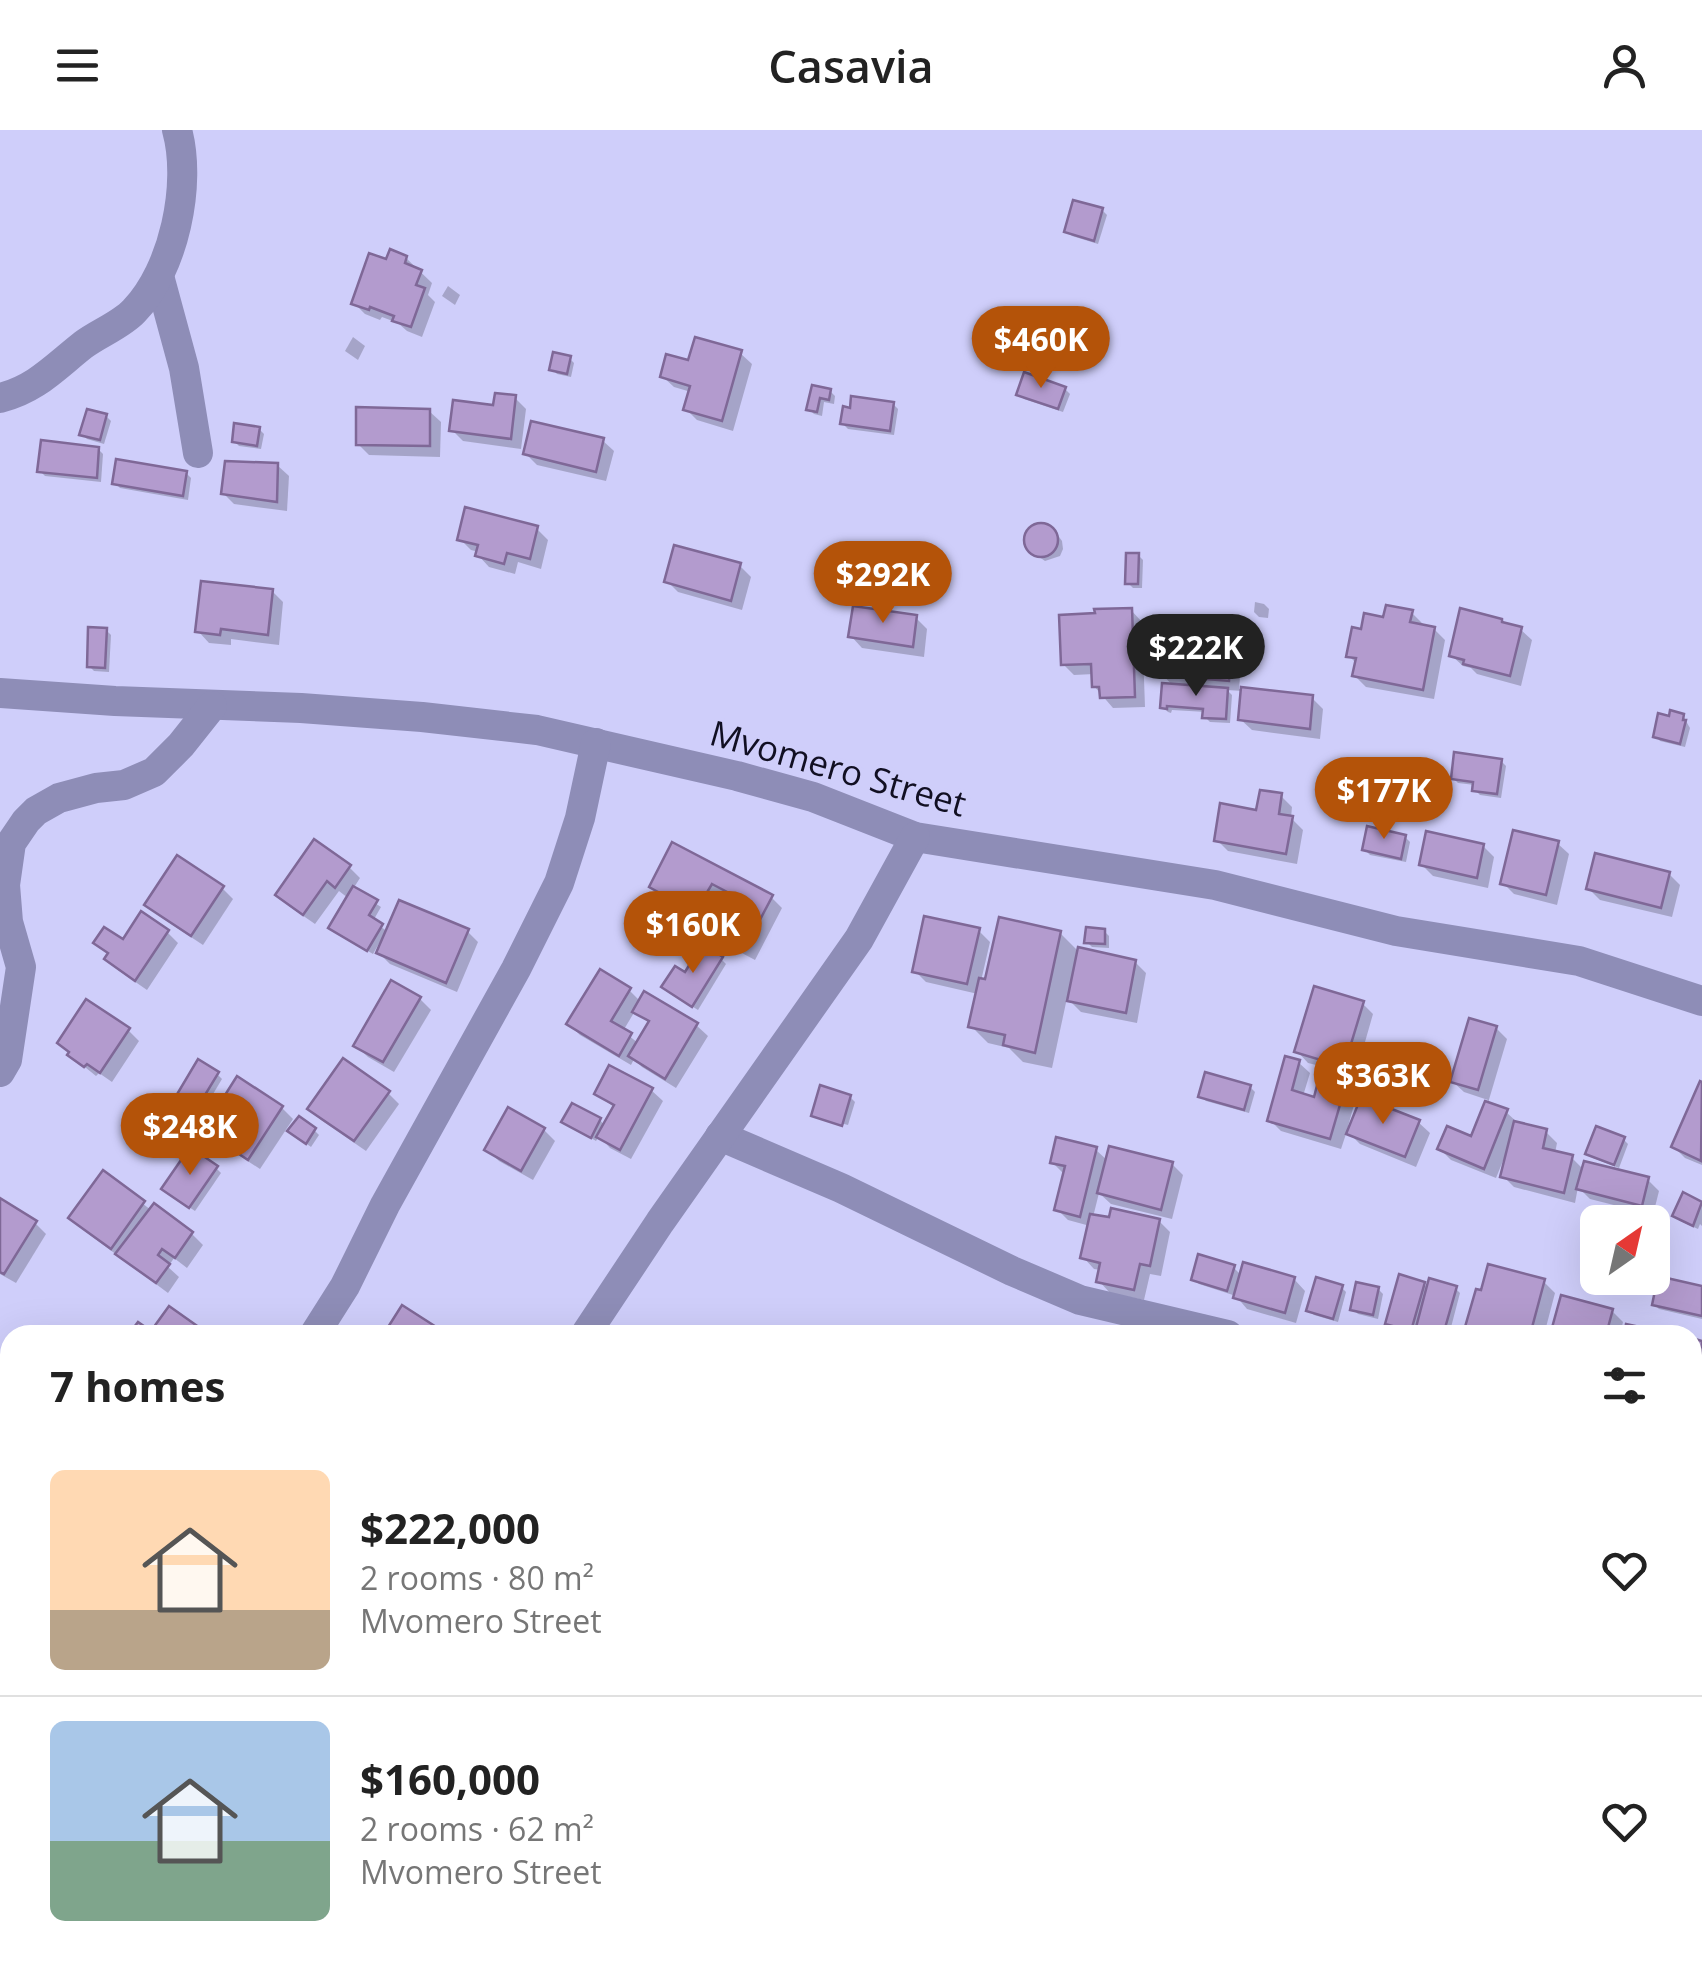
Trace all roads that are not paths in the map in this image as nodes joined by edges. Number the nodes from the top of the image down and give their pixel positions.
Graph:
1 (176, 130) edge
2 (158, 276) junction
3 (0, 398) edge
4 (198, 454) dead end
5 (0, 692) edge
6 (212, 706) junction
7 (596, 742) junction
8 (916, 837) junction
9 (1702, 1001) edge
10 (0, 1072) edge
11 (720, 1136) junction
12 (320, 1325) edge
13 (592, 1325) edge
14 (1186, 1325) edge

1 - 2 street
2 - 3 street
2 - 4 street
5 - 6 street, Mvomero Street
6 - 7 street, Mvomero Street
6 - 10 street
7 - 8 street, Mvomero Street
7 - 12 street
8 - 9 street, Mvomero Street
8 - 11 street
11 - 13 street
11 - 14 street

